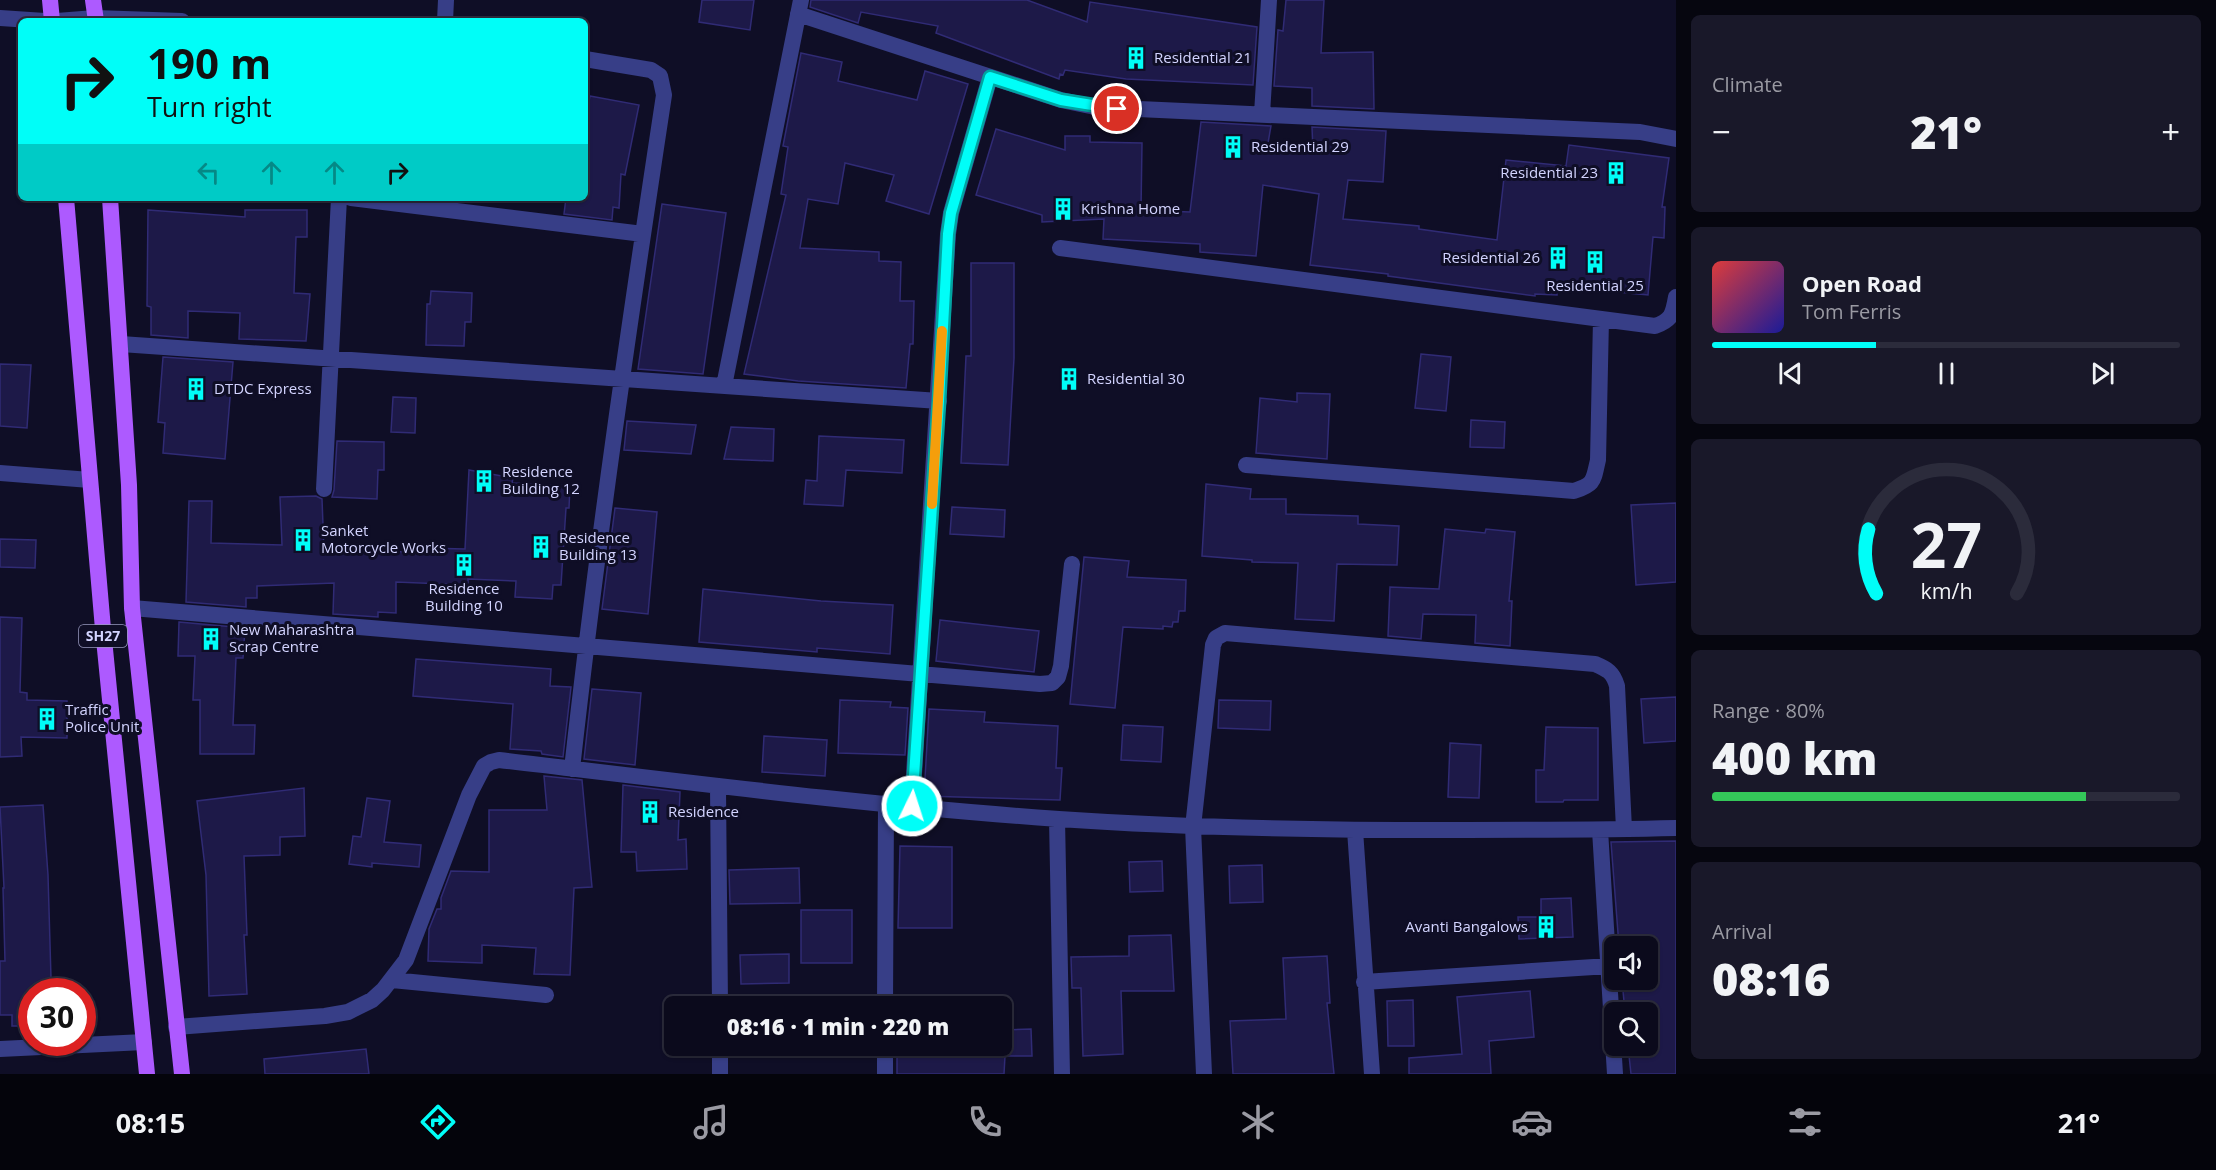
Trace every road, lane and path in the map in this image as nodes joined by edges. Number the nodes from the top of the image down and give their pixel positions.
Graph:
1 (50, 0) edge
2 (93, 0) edge
3 (446, 0) edge
4 (1269, 0) edge
5 (800, 7) edge
6 (0, 18) edge
7 (52, 18) edge
8 (96, 18) edge
9 (445, 18) edge
10 (18, 19) edge
11 (588, 60) edge
12 (990, 77) junction
13 (1262, 114) junction
14 (1676, 139) edge
15 (66, 201) edge
16 (110, 201) edge
17 (339, 201) edge
18 (375, 201) edge
19 (643, 234) junction
20 (1060, 248) dead end
21 (1676, 297) edge
22 (1601, 319) junction
23 (121, 344) junction
24 (331, 359) junction
25 (621, 379) junction
26 (724, 386) junction
27 (939, 401) junction
28 (1246, 465) dead end
29 (0, 473) edge
30 (90, 480) junction
31 (324, 489) dead end
32 (1072, 564) dead end
33 (132, 608) junction
34 (586, 646) junction
35 (921, 674) junction
36 (572, 769) junction
37 (718, 788) junction
38 (886, 803) junction
39 (912, 806) junction
40 (1057, 819) junction
41 (1193, 827) junction
42 (1676, 828) edge
43 (1624, 829) junction
44 (1355, 830) junction
45 (1600, 830) junction
46 (1607, 936) edge
47 (1604, 966) edge
48 (392, 980) junction
49 (1365, 982) junction
50 (1610, 990) edge
51 (546, 995) dead end
52 (720, 996) edge
53 (885, 996) edge
54 (176, 1027) junction
55 (144, 1042) junction
56 (0, 1049) edge
57 (720, 1056) edge
58 (885, 1056) edge
59 (147, 1074) edge
60 (182, 1074) edge
61 (720, 1074) edge
62 (885, 1074) edge
63 (1062, 1074) edge
64 (1204, 1074) edge
65 (1372, 1074) edge
66 (1615, 1074) edge

1 - 7 main road
2 - 8 main road
3 - 9 street
4 - 13 street
5 - 12 street
5 - 26 street
6 - 10 street
11 - 19 street
12 - 13 street
12 - 27 street
13 - 14 street
15 - 30 main road, SH27
16 - 23 main road, SH27
17 - 24 street
18 - 19 street
19 - 25 street
20 - 22 street
21 - 22 street
22 - 28 street
23 - 24 street
23 - 33 main road, SH27
24 - 25 street
24 - 31 street
25 - 26 street
25 - 34 street
26 - 27 street
27 - 35 street
29 - 30 street
30 - 55 main road, SH27
32 - 35 street
33 - 34 street
33 - 54 main road, SH27
34 - 35 street
34 - 36 street
35 - 39 street
36 - 37 street
36 - 48 street
37 - 38 street
37 - 52 street
38 - 39 street
38 - 53 street
39 - 40 street
40 - 41 street
40 - 63 street
41 - 43 street
41 - 44 street
41 - 64 street
42 - 43 street
43 - 45 street
44 - 45 street
44 - 49 street
45 - 46 street
47 - 49 street
48 - 51 street
48 - 54 street
49 - 65 street
50 - 66 street
54 - 60 main road, SH27
55 - 56 street
55 - 59 main road, SH27
57 - 61 street
58 - 62 street

